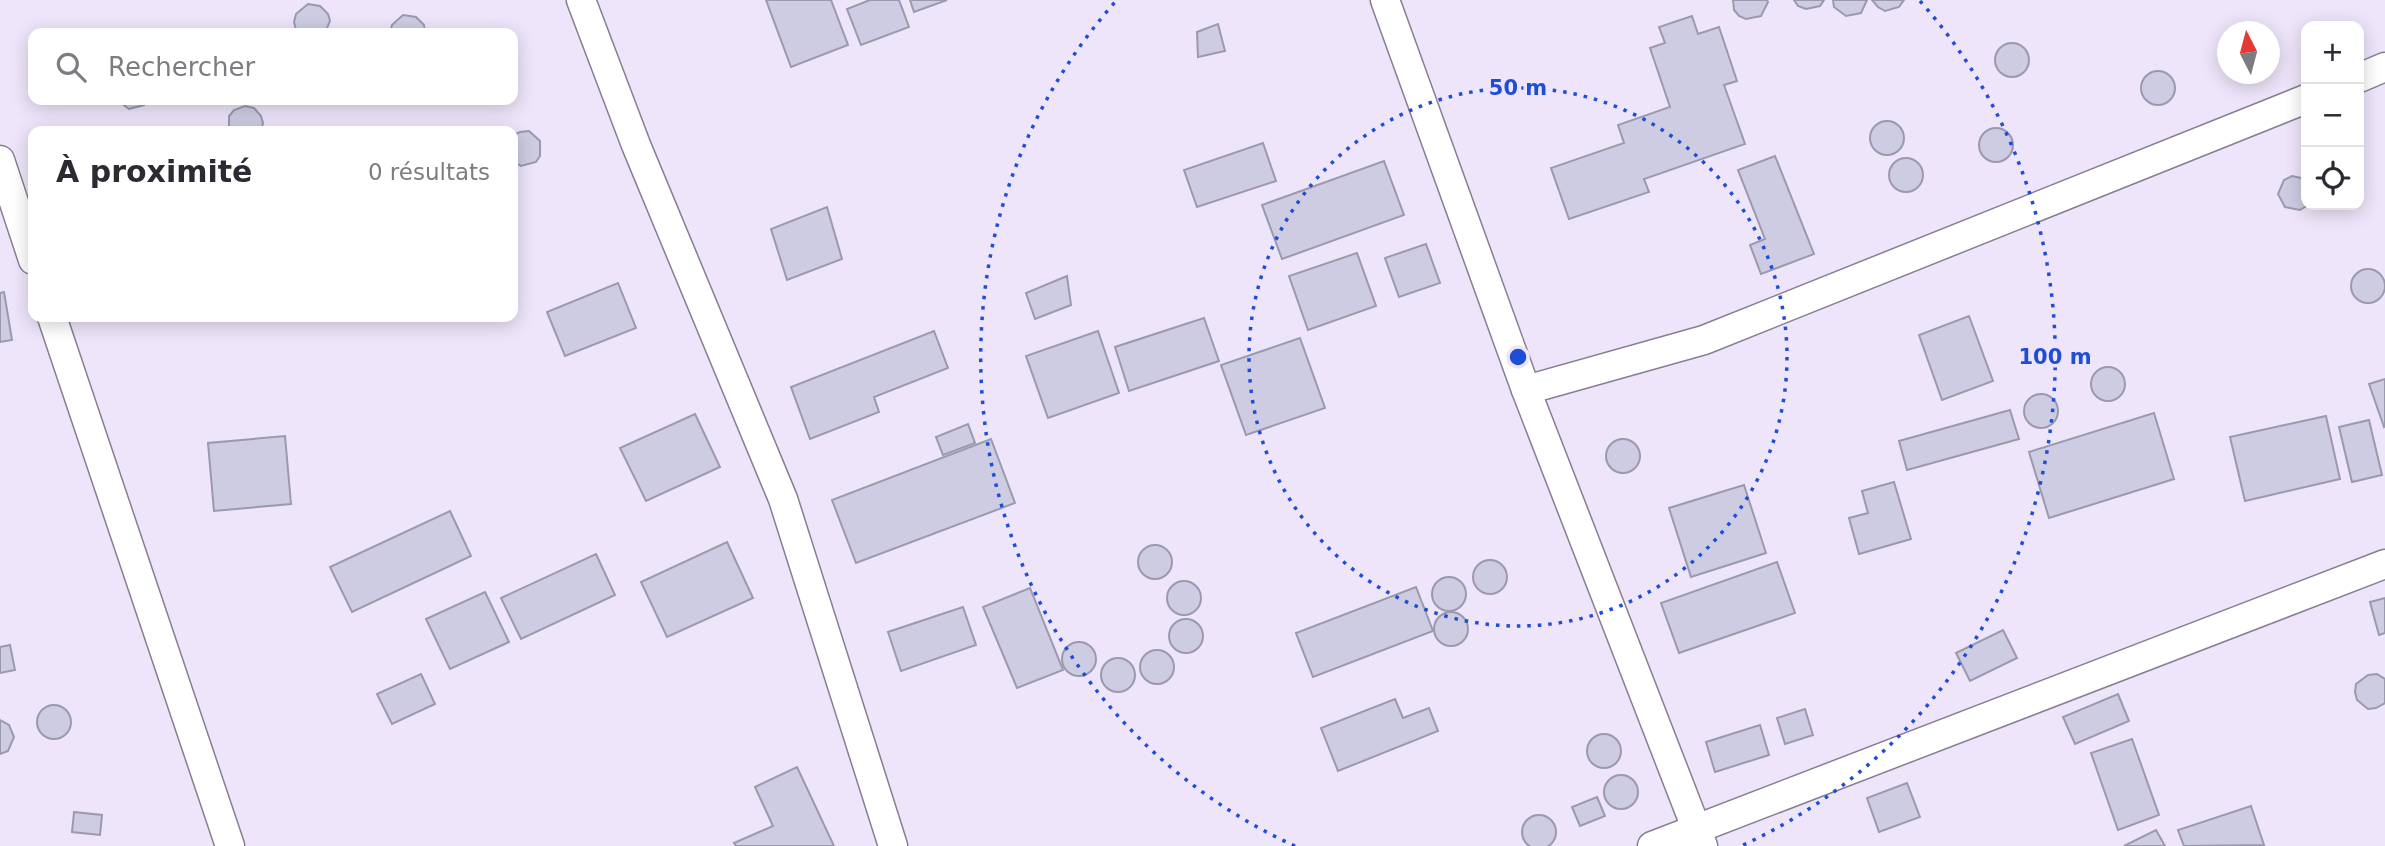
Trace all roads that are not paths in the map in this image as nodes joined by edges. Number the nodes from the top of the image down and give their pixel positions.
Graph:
1 (581, 0) edge
2 (1385, 0) edge
3 (2385, 67) edge
4 (2364, 76) edge
5 (2301, 101) edge
6 (0, 160) edge
7 (28, 245) edge
8 (54, 322) edge
9 (1526, 390) junction
10 (2385, 564) edge
11 (1700, 837) edge
12 (230, 846) edge
13 (893, 846) edge
14 (1652, 846) edge

1 - 13 street
2 - 9 street
3 - 4 street
5 - 9 street
6 - 7 street
8 - 12 street
9 - 11 street
10 - 11 street
11 - 14 street

